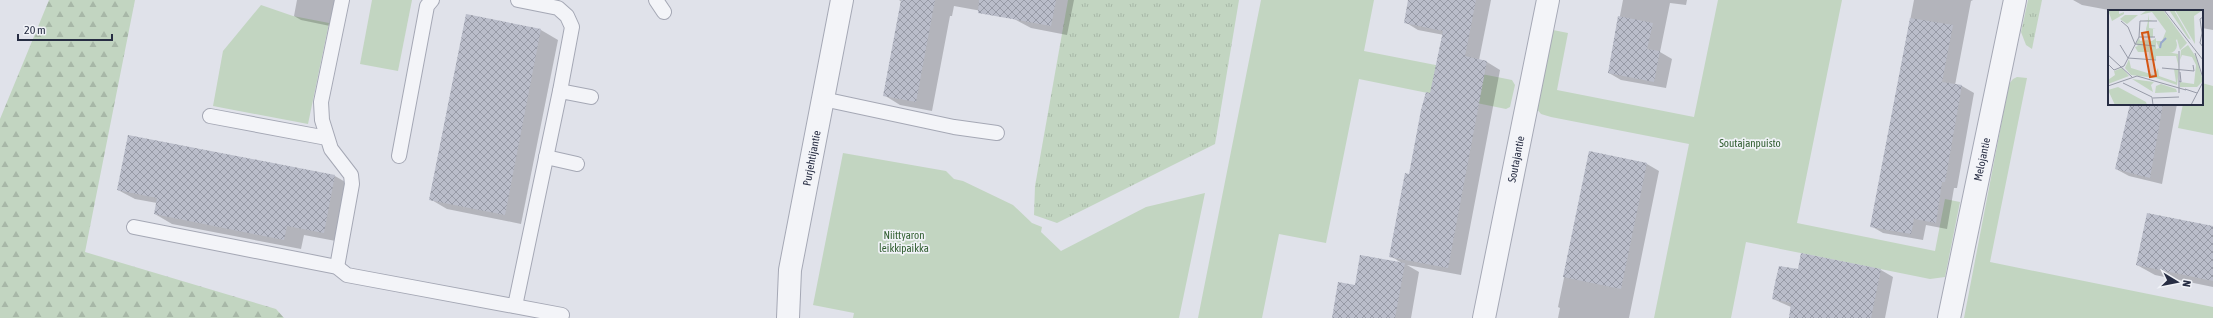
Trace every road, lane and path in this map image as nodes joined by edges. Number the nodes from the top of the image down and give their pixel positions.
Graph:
1 (342, 0) edge
2 (432, 0) edge
3 (518, 0) edge
4 (656, 0) edge
5 (842, 0) edge
6 (1548, 0) edge
7 (2014, 0) edge
8 (664, 12) dead end
9 (560, 91) junction
10 (591, 97) dead end
11 (823, 99) junction
12 (210, 116) dead end
13 (996, 132) dead end
14 (327, 138) junction
15 (400, 156) dead end
16 (546, 157) junction
17 (577, 164) dead end
18 (134, 227) dead end
19 (336, 267) junction
20 (515, 306) junction
21 (562, 315) dead end
22 (788, 318) edge
23 (1484, 318) edge
24 (1949, 318) edge

1 - 14 lane
2 - 15 lane
3 - 9 lane
4 - 8 lane
5 - 11 street, Purjehtijantie
6 - 23 street, Soutajantie
7 - 24 street, Melojantie
9 - 10 lane
9 - 16 lane
11 - 13 lane
11 - 22 street, Purjehtijantie
12 - 14 lane
14 - 19 lane
16 - 17 lane
16 - 20 lane
18 - 19 lane
19 - 20 lane
20 - 21 lane

